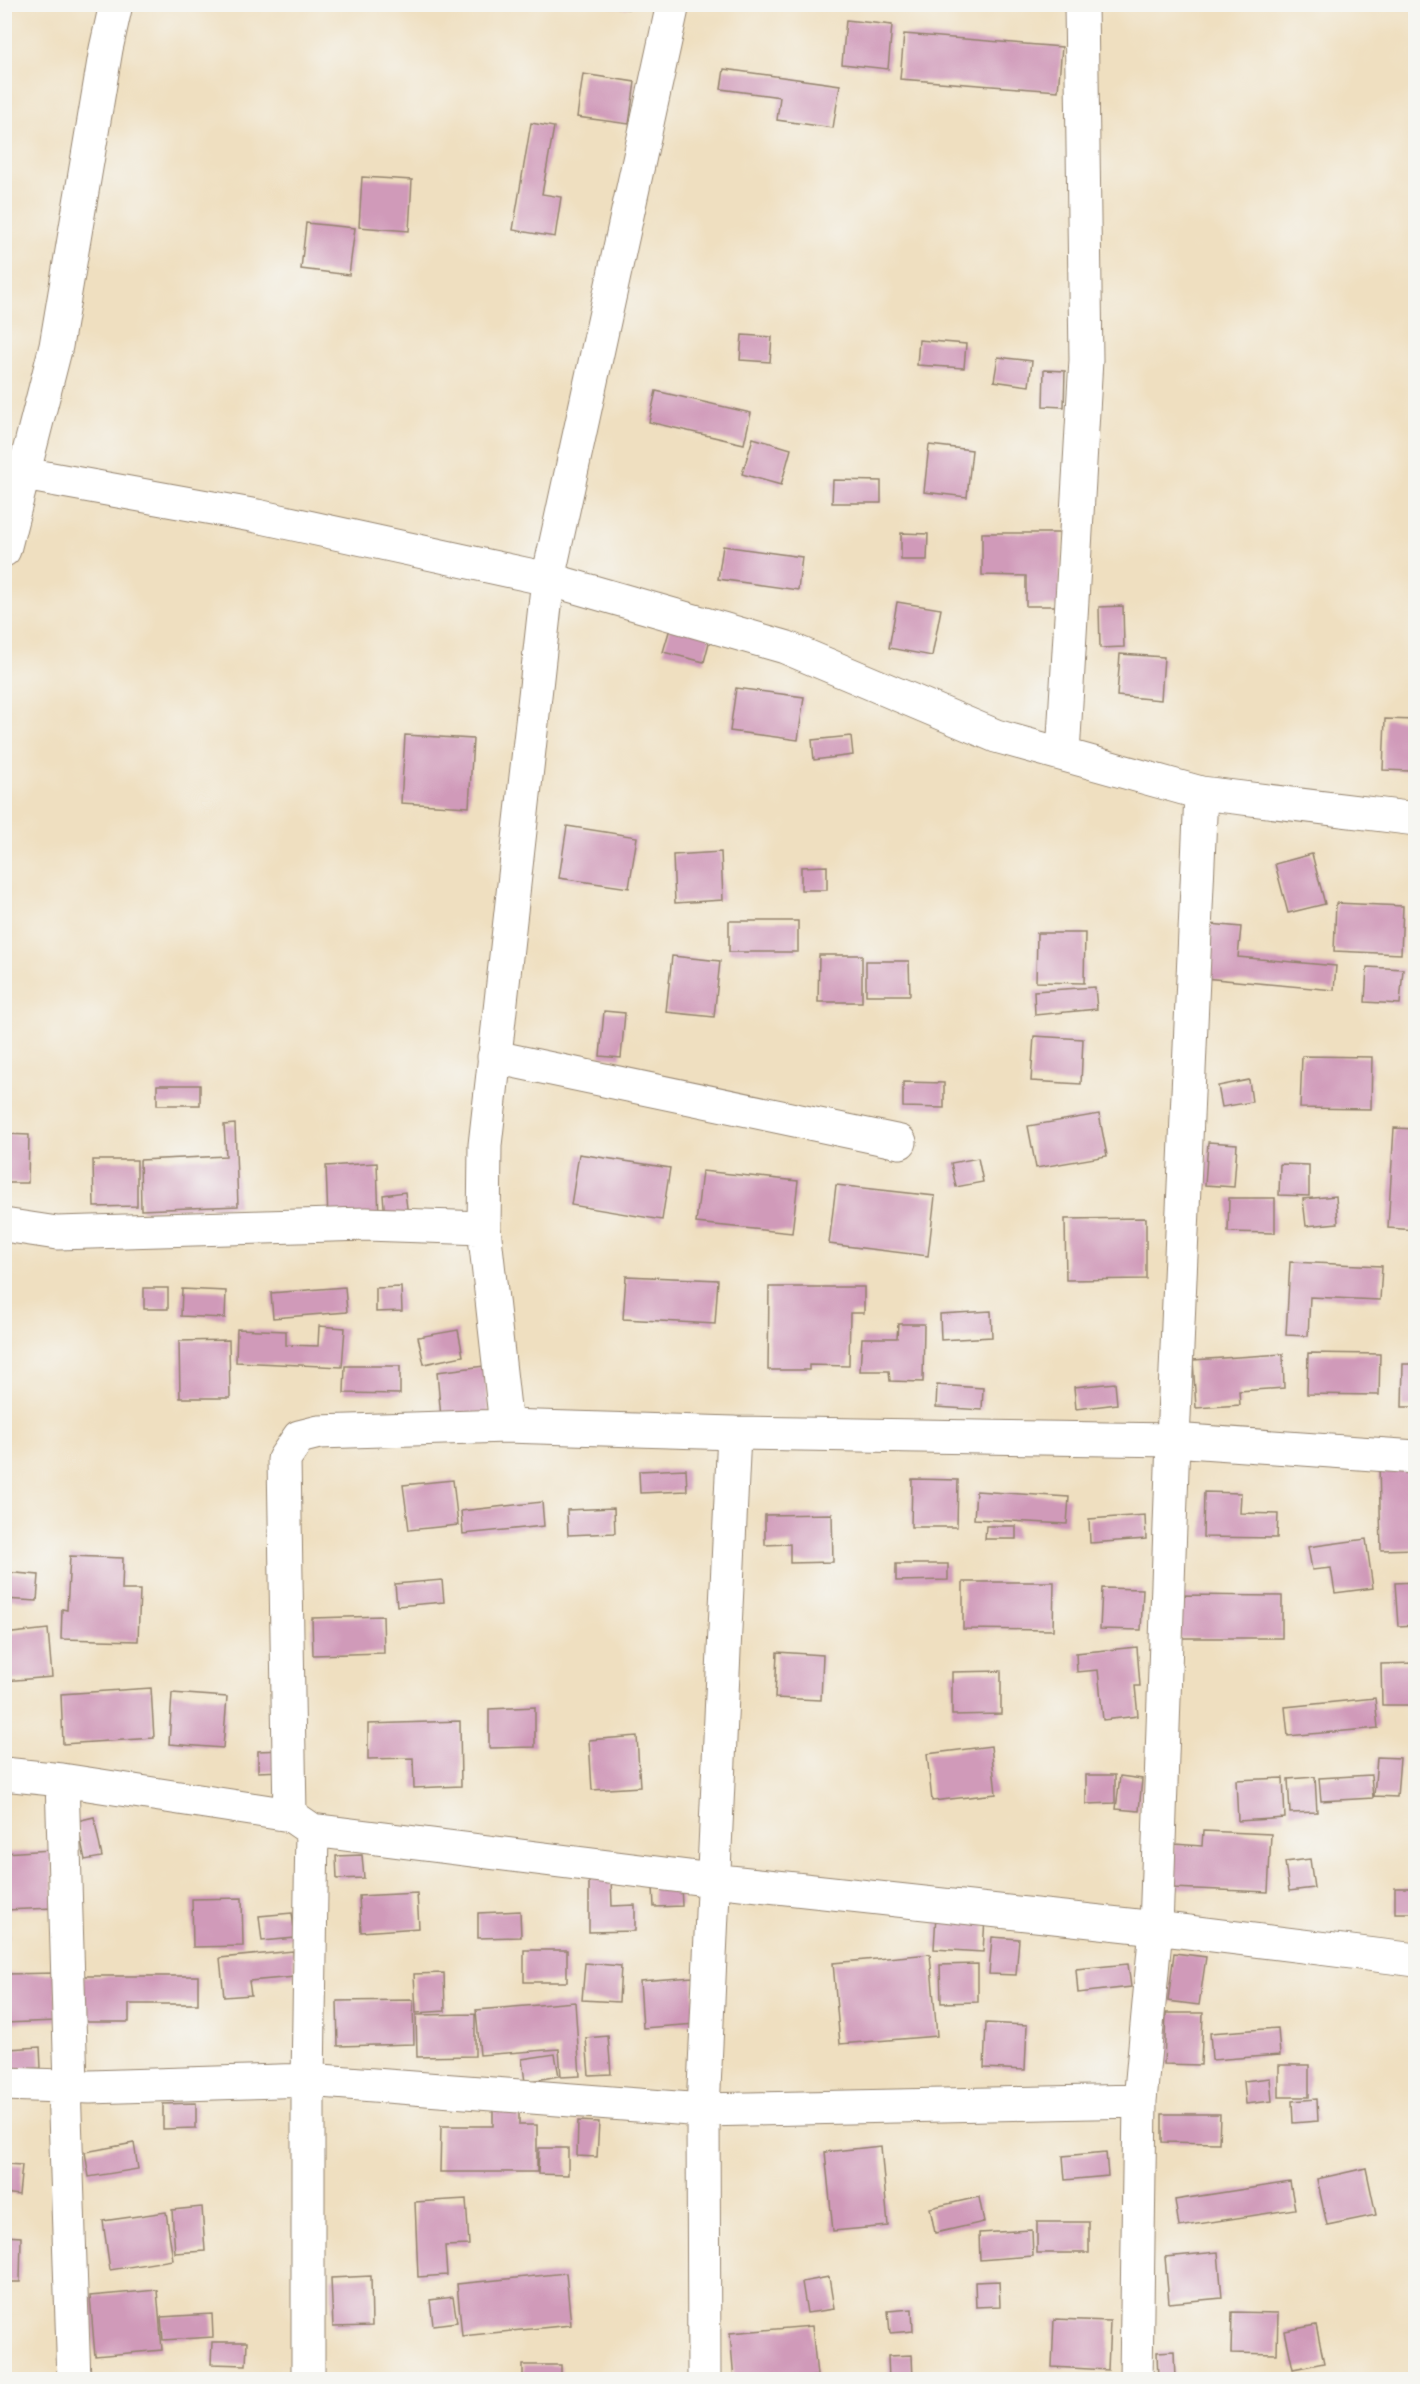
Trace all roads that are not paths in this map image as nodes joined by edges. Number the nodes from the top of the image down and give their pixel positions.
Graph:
1 (116, 4) edge
2 (673, 4) edge
3 (1081, 4) edge
4 (24, 474) junction
5 (4, 550) edge
6 (548, 579) junction
7 (1063, 754) junction
8 (1201, 794) junction
9 (1416, 819) edge
10 (494, 1057) junction
11 (900, 1142) dead end
12 (4, 1226) edge
13 (484, 1228) junction
14 (507, 1426) junction
15 (734, 1433) junction
16 (1173, 1440) junction
17 (1416, 1456) edge
18 (4, 1774) edge
19 (62, 1780) junction
20 (301, 1822) junction
21 (713, 1880) junction
22 (1156, 1928) junction
23 (1416, 1960) edge
24 (308, 2080) junction
25 (4, 2084) edge
26 (67, 2085) junction
27 (1140, 2101) junction
28 (703, 2110) junction
29 (74, 2379) edge
30 (308, 2379) edge
31 (704, 2379) edge
32 (1136, 2379) edge

1 - 4 street
2 - 6 street
3 - 7 street
4 - 5 street
4 - 6 street
6 - 7 street
6 - 10 street
7 - 8 street
8 - 9 street
8 - 16 street
10 - 11 street
10 - 13 street
12 - 13 street
13 - 14 street
14 - 15 street
14 - 20 street
15 - 16 street
15 - 21 street
16 - 17 street
16 - 22 street
18 - 19 street
19 - 20 street
19 - 26 street
20 - 21 street
20 - 24 street
21 - 22 street
21 - 28 street
22 - 23 street
22 - 27 street
24 - 26 street
24 - 28 street
24 - 30 street
25 - 26 street
26 - 29 street
27 - 28 street
27 - 32 street
28 - 31 street

